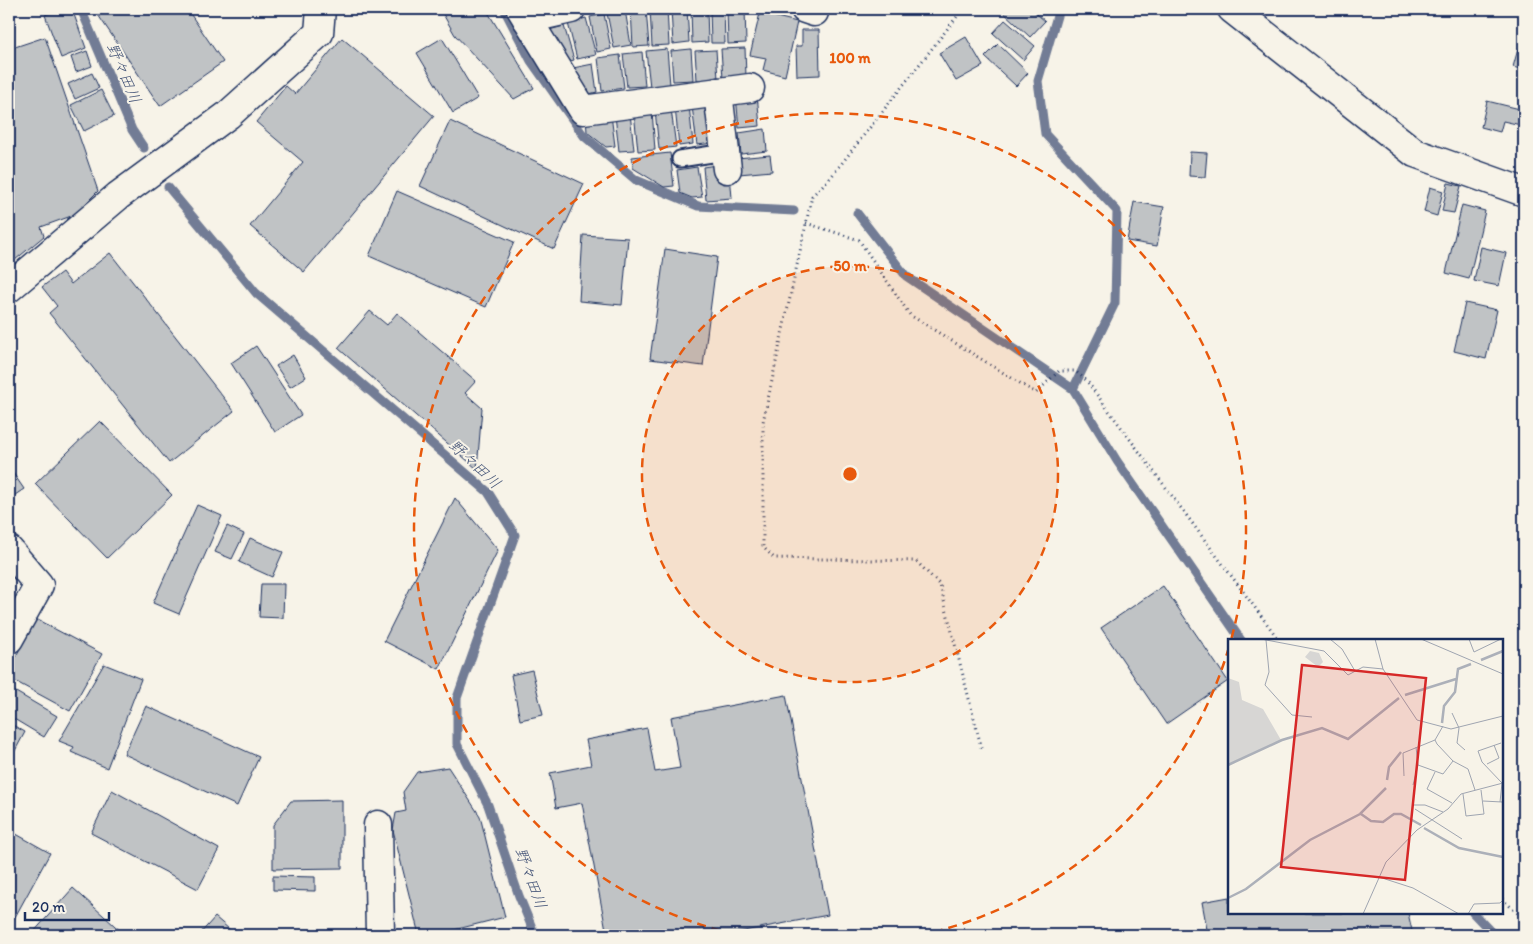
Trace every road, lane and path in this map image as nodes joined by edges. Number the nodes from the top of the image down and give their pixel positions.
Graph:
1 (320, 9) edge
2 (571, 9) edge
3 (963, 9) edge
4 (1232, 9) edge
5 (524, 14) edge
6 (750, 88) dead end
7 (718, 92) junction
8 (680, 158) dead end
9 (726, 161) joint
10 (1524, 192) edge
11 (806, 224) junction
12 (9, 288) edge
13 (9, 550) edge
14 (9, 639) edge
15 (1278, 639) edge
16 (982, 750) dead end
17 (378, 825) dead end
18 (1503, 899) edge
19 (1524, 919) edge
20 (380, 935) edge

1 - 12 street
2 - 5 street
3 - 11 path
4 - 10 street
5 - 7 street
6 - 7 street
7 - 9 street
8 - 9 lane
11 - 15 path
11 - 16 path
13 - 14 street
17 - 20 street
18 - 19 path

